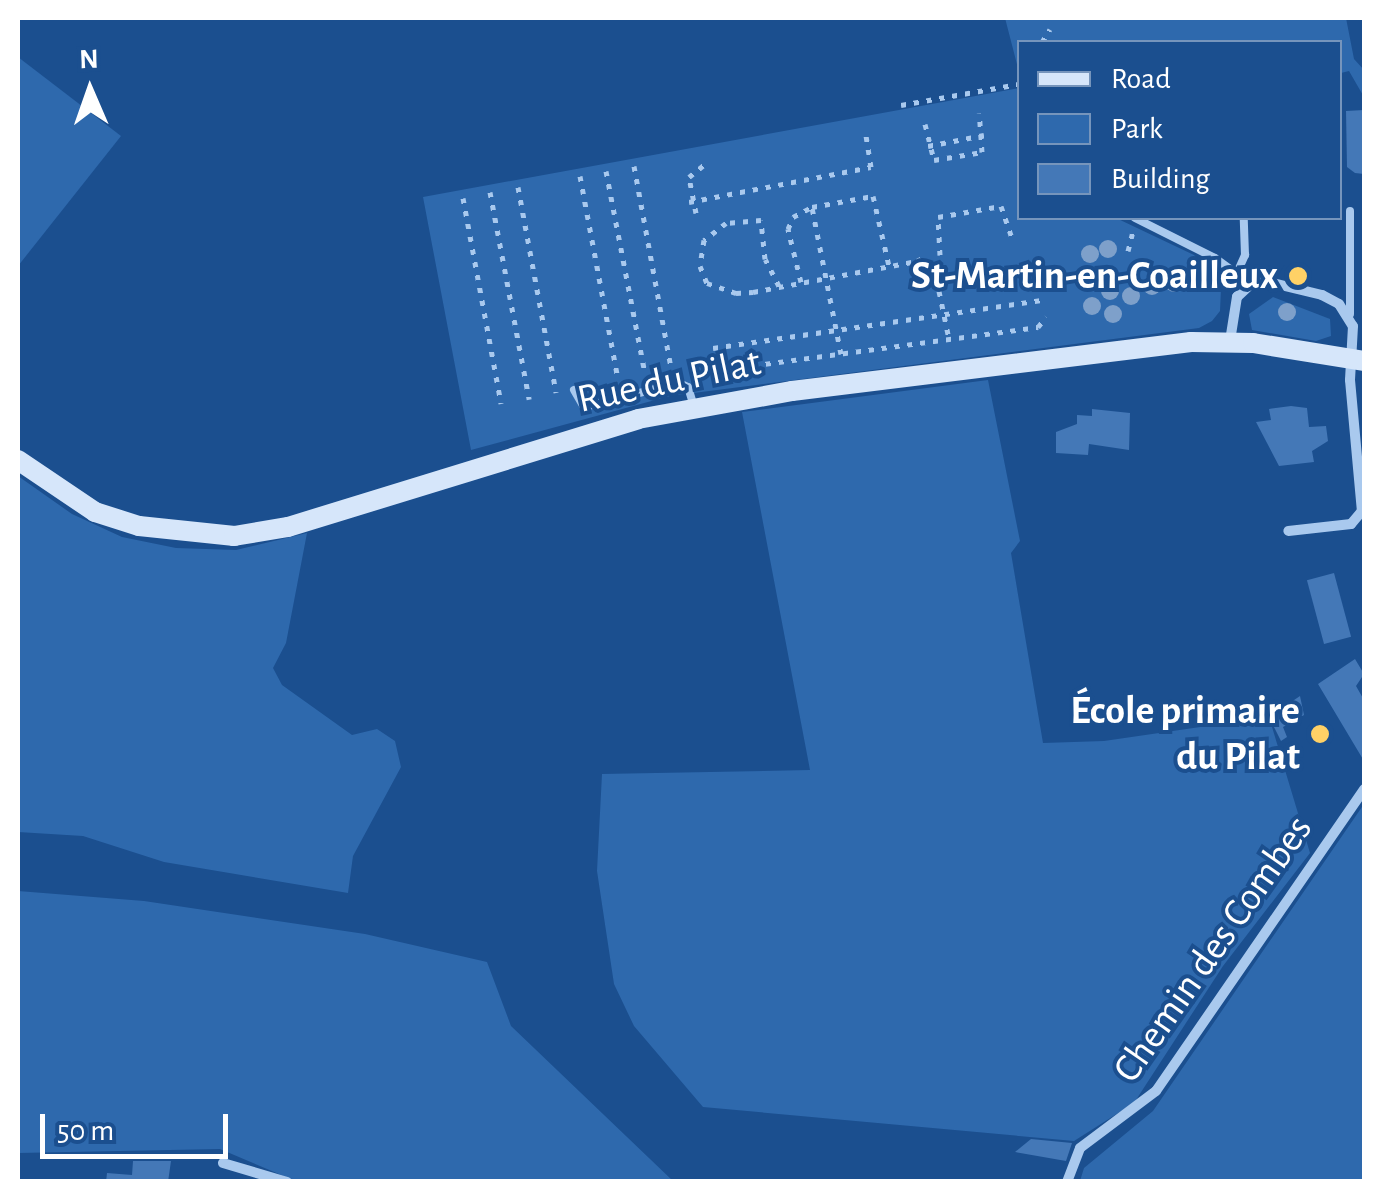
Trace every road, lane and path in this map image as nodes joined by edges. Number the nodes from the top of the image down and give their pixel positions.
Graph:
1 (1050, 29) dead end
2 (1043, 40) edge
3 (1017, 85) edge
4 (900, 105) dead end
5 (980, 114) dead end
6 (925, 124) dead end
7 (866, 134) dead end
8 (984, 135) junction
9 (928, 146) junction
10 (705, 164) dead end
11 (634, 166) dead end
12 (606, 171) dead end
13 (580, 176) dead end
14 (518, 187) dead end
15 (490, 192) dead end
16 (463, 198) dead end
17 (689, 202) junction
18 (812, 207) junction
19 (1350, 212) dead end
20 (696, 214) dead end
21 (1140, 220) edge
22 (1244, 220) edge
23 (1012, 241) dead end
24 (940, 255) dead end
25 (926, 256) dead end
26 (889, 266) junction
27 (826, 278) junction
28 (1242, 278) junction
29 (801, 282) junction
30 (779, 286) junction
31 (939, 291) dead end
32 (1042, 300) dead end
33 (944, 314) junction
34 (1350, 314) junction
35 (1046, 317) dead end
36 (837, 330) junction
37 (949, 339) junction
38 (1230, 340) junction
39 (713, 348) dead end
40 (840, 354) junction
41 (1358, 360) edge
42 (715, 365) dead end
43 (671, 368) dead end
44 (645, 374) dead end
45 (618, 380) dead end
46 (574, 390) dead end
47 (556, 393) dead end
48 (528, 399) dead end
49 (501, 404) dead end
50 (694, 406) junction
51 (18, 460) edge
52 (1361, 521) edge
53 (1288, 531) dead end
54 (1364, 789) edge
55 (223, 1163) dead end
56 (287, 1182) edge
57 (1067, 1182) edge

1 - 2 path
3 - 4 path
5 - 8 path
6 - 9 path
7 - 17 path
8 - 9 path
8 - 9 path
10 - 17 path
11 - 43 path
12 - 44 path
13 - 45 path
14 - 47 path
15 - 48 path
16 - 49 path
17 - 20 path
18 - 26 path
18 - 27 path
18 - 29 path
19 - 34 lane
21 - 28 lane
22 - 28 lane
23 - 24 path
25 - 26 path
26 - 27 path
27 - 29 path
27 - 36 path
28 - 34 street
28 - 38 street
29 - 30 path
30 - 30 path
31 - 33 path
32 - 33 path
33 - 36 path
33 - 37 path
34 - 41 street
35 - 37 path
36 - 39 path
36 - 40 path
37 - 40 path
38 - 41 main road, Rue du Pilat
38 - 50 main road, Rue du Pilat
40 - 42 path
41 - 52 street
46 - 50 lane
50 - 51 main road, Rue du Pilat
52 - 53 street
54 - 57 street, Chemin des Combes
55 - 56 street

